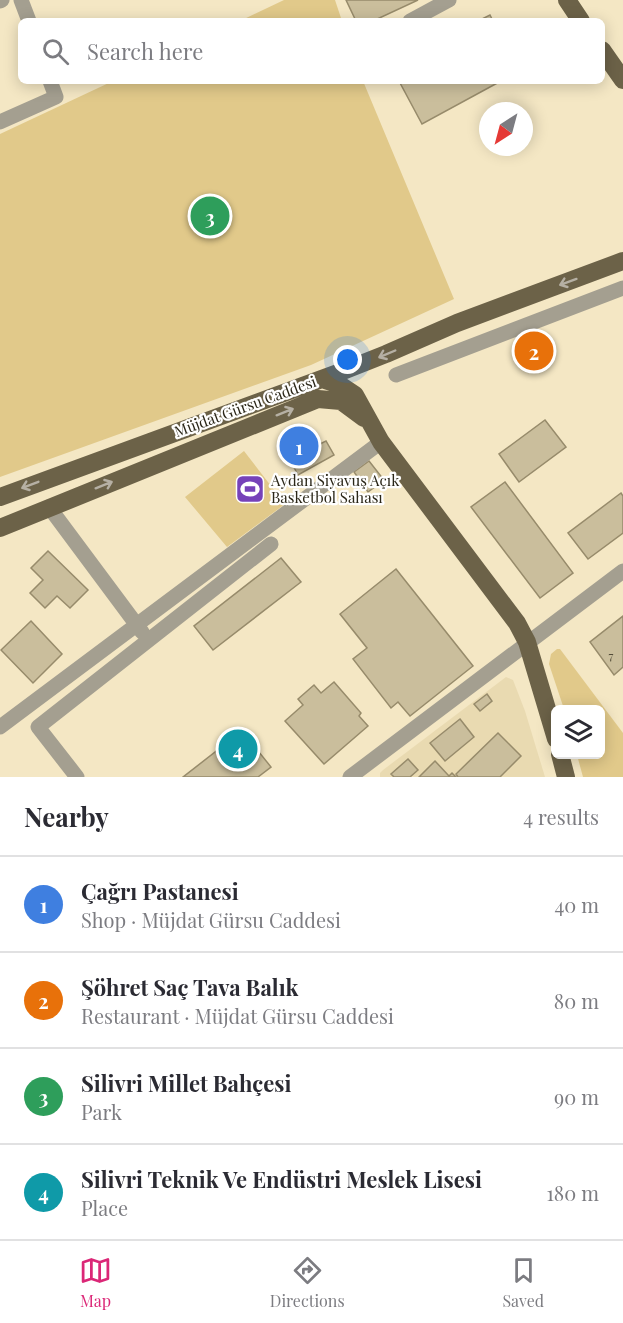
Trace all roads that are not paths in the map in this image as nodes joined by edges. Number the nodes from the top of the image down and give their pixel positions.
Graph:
1 (21, 0) edge
2 (449, 0) edge
3 (567, 0) edge
4 (28, 18) edge
5 (416, 18) edge
6 (579, 18) edge
7 (605, 54) edge
8 (623, 80) edge
9 (51, 84) edge
10 (0, 122) edge
11 (623, 261) edge
12 (623, 288) edge
13 (396, 375) dead end
14 (322, 379) junction
15 (377, 436) junction
16 (0, 497) edge
17 (49, 507) junction
18 (0, 528) edge
19 (272, 544) dead end
20 (623, 571) edge
21 (136, 625) junction
22 (149, 640) junction
23 (527, 642) junction
24 (551, 725) edge
25 (0, 727) edge
26 (561, 759) edge
27 (359, 774) edge
28 (77, 777) edge
29 (566, 777) edge

1 - 4 street
2 - 5 street
3 - 6 main road
7 - 8 main road
9 - 10 street
11 -> 14 main road, Müjdat Gürsu Caddesi
12 - 13 street
14 - 15 main road
14 -> 16 main road, Müjdat Gürsu Caddesi
17 -> 15 main road, Müjdat Gürsu Caddesi
15 - 21 street
15 - 23 main road
17 - 18 main road, Müjdat Gürsu Caddesi
17 - 21 street
19 - 22 street
20 - 23 street
21 - 22 street
21 - 25 street
22 - 28 street
23 - 24 main road
23 - 27 street
26 - 29 main road

